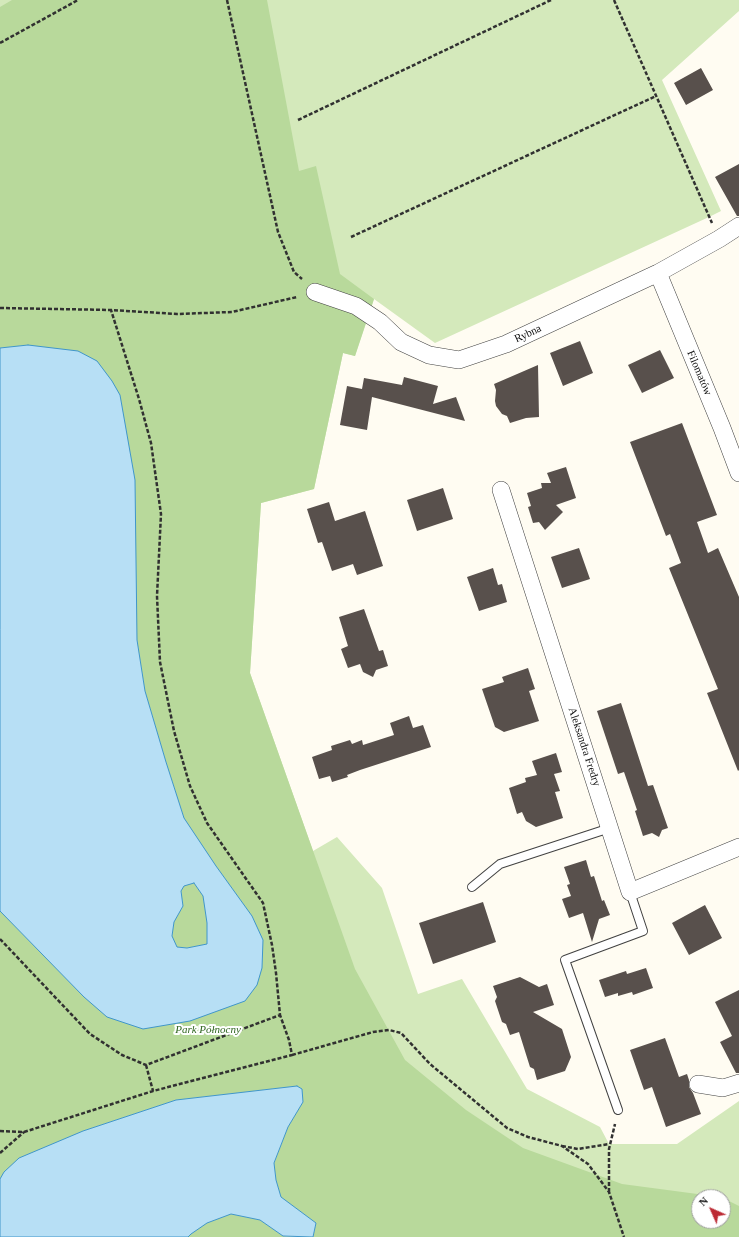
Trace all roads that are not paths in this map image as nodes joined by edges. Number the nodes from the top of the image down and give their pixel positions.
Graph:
1 (739, 226) edge
2 (658, 273) junction
3 (315, 292) road end
4 (739, 474) edge
5 (501, 490) dead end
6 (610, 828) junction
7 (739, 847) edge
8 (472, 887) dead end
9 (630, 892) junction
10 (739, 1083) edge
11 (698, 1084) dead end
12 (618, 1110) road end

1 - 2 street, Rybna
2 - 3 street, Rybna
2 - 4 street, Filomatów
5 - 6 street, Aleksandra Fredry
6 - 8 lane
6 - 9 street, Aleksandra Fredry
7 - 9 street
9 - 12 lane
10 - 11 street

